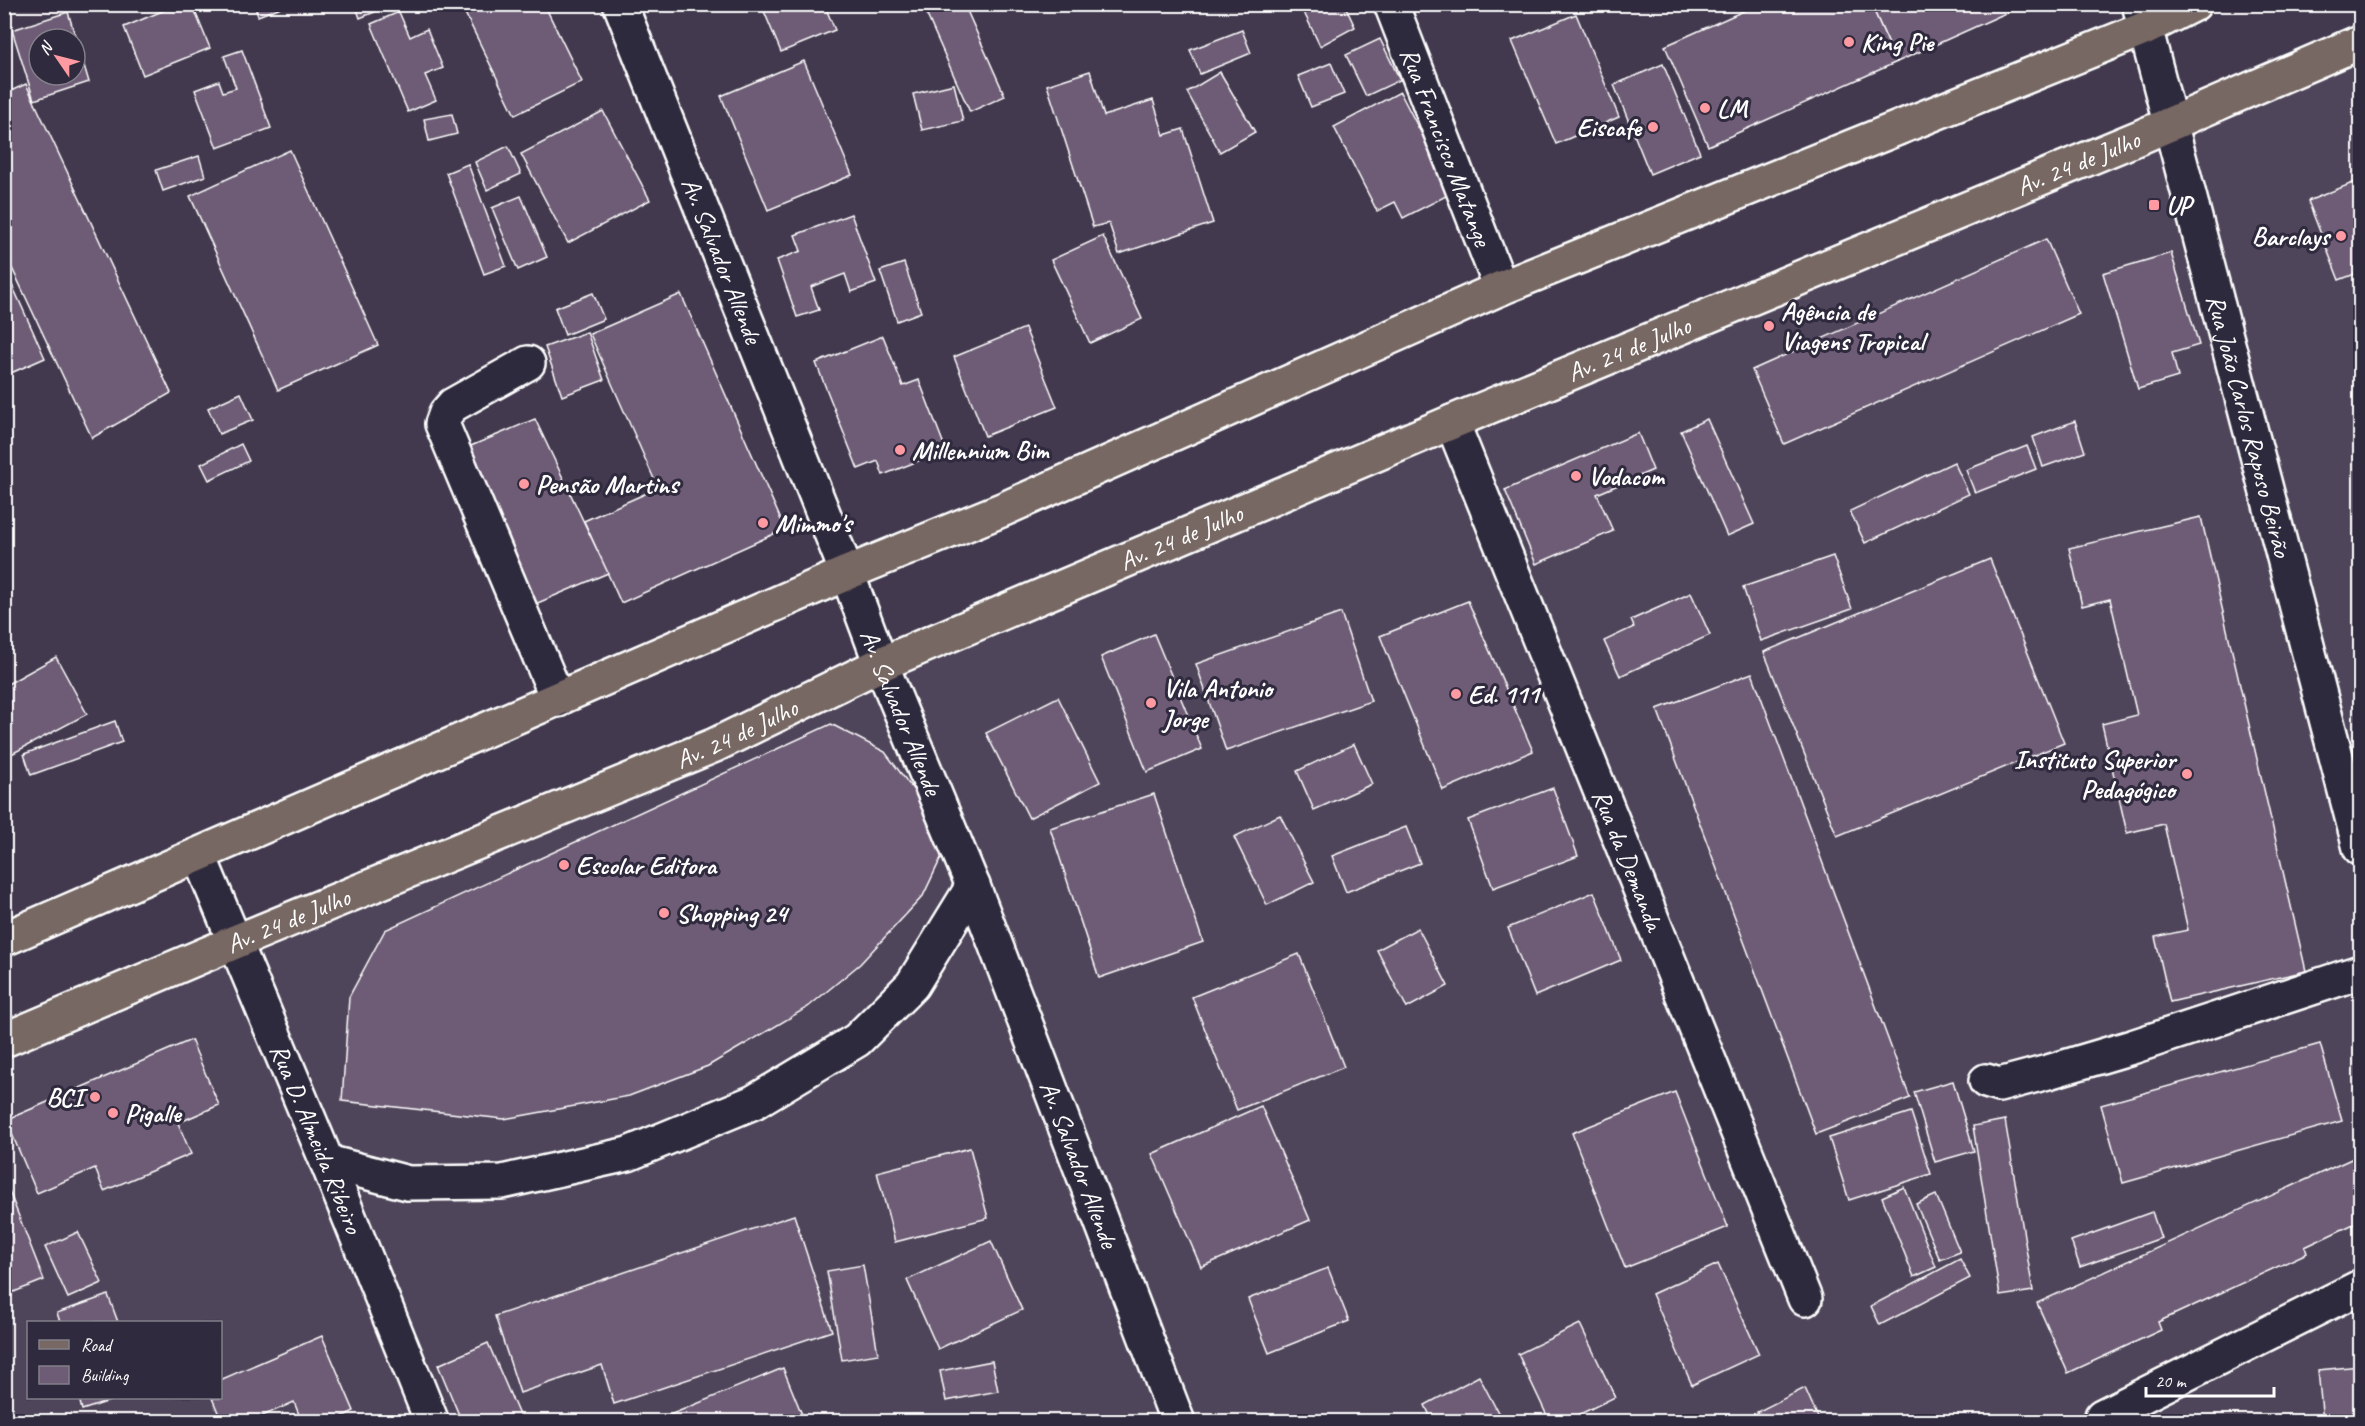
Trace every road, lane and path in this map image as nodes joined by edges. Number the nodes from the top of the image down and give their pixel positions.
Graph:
1 (620, 4) edge
2 (1391, 4) edge
3 (2194, 4) edge
4 (2142, 17) edge
5 (2361, 42) edge
6 (2170, 123) junction
7 (1501, 288) junction
8 (528, 363) dead end
9 (1452, 422) junction
10 (847, 573) junction
11 (881, 664) junction
12 (558, 700) junction
13 (2361, 848) edge
14 (199, 856) junction
15 (973, 886) junction
16 (4, 939) edge
17 (235, 942) junction
18 (2361, 972) edge
19 (4, 1040) edge
20 (1986, 1081) dead end
21 (327, 1162) junction
22 (2361, 1287) edge
23 (1805, 1299) dead end
24 (2102, 1416) dead end
25 (432, 1422) edge
26 (1178, 1422) edge

1 - 10 street, Av. Salvador Allende
2 - 7 street, Rua Francisco Matange
3 - 4 main road
4 - 6 street, Rua João Carlos Raposo Beirão
4 - 7 main road
5 - 6 main road, Av. 24 de Julho
6 - 9 main road, Av. 24 de Julho
6 - 13 street, Rua João Carlos Raposo Beirão
7 - 10 main road
8 - 12 street
9 - 11 main road, Av. 24 de Julho
9 - 23 street, Rua da Demanda
10 - 11 street, Av. Salvador Allende
10 - 12 main road
11 - 15 street, Av. Salvador Allende
11 - 17 main road, Av. 24 de Julho
12 - 14 main road
14 - 16 main road
14 - 17 street, Rua D. Almeida Ribeiro
15 - 21 street
15 - 26 street, Av. Salvador Allende
17 - 19 main road, Av. 24 de Julho
17 - 21 street, Rua D. Almeida Ribeiro
18 - 20 street
21 - 25 street, Rua D. Almeida Ribeiro
22 - 24 street

